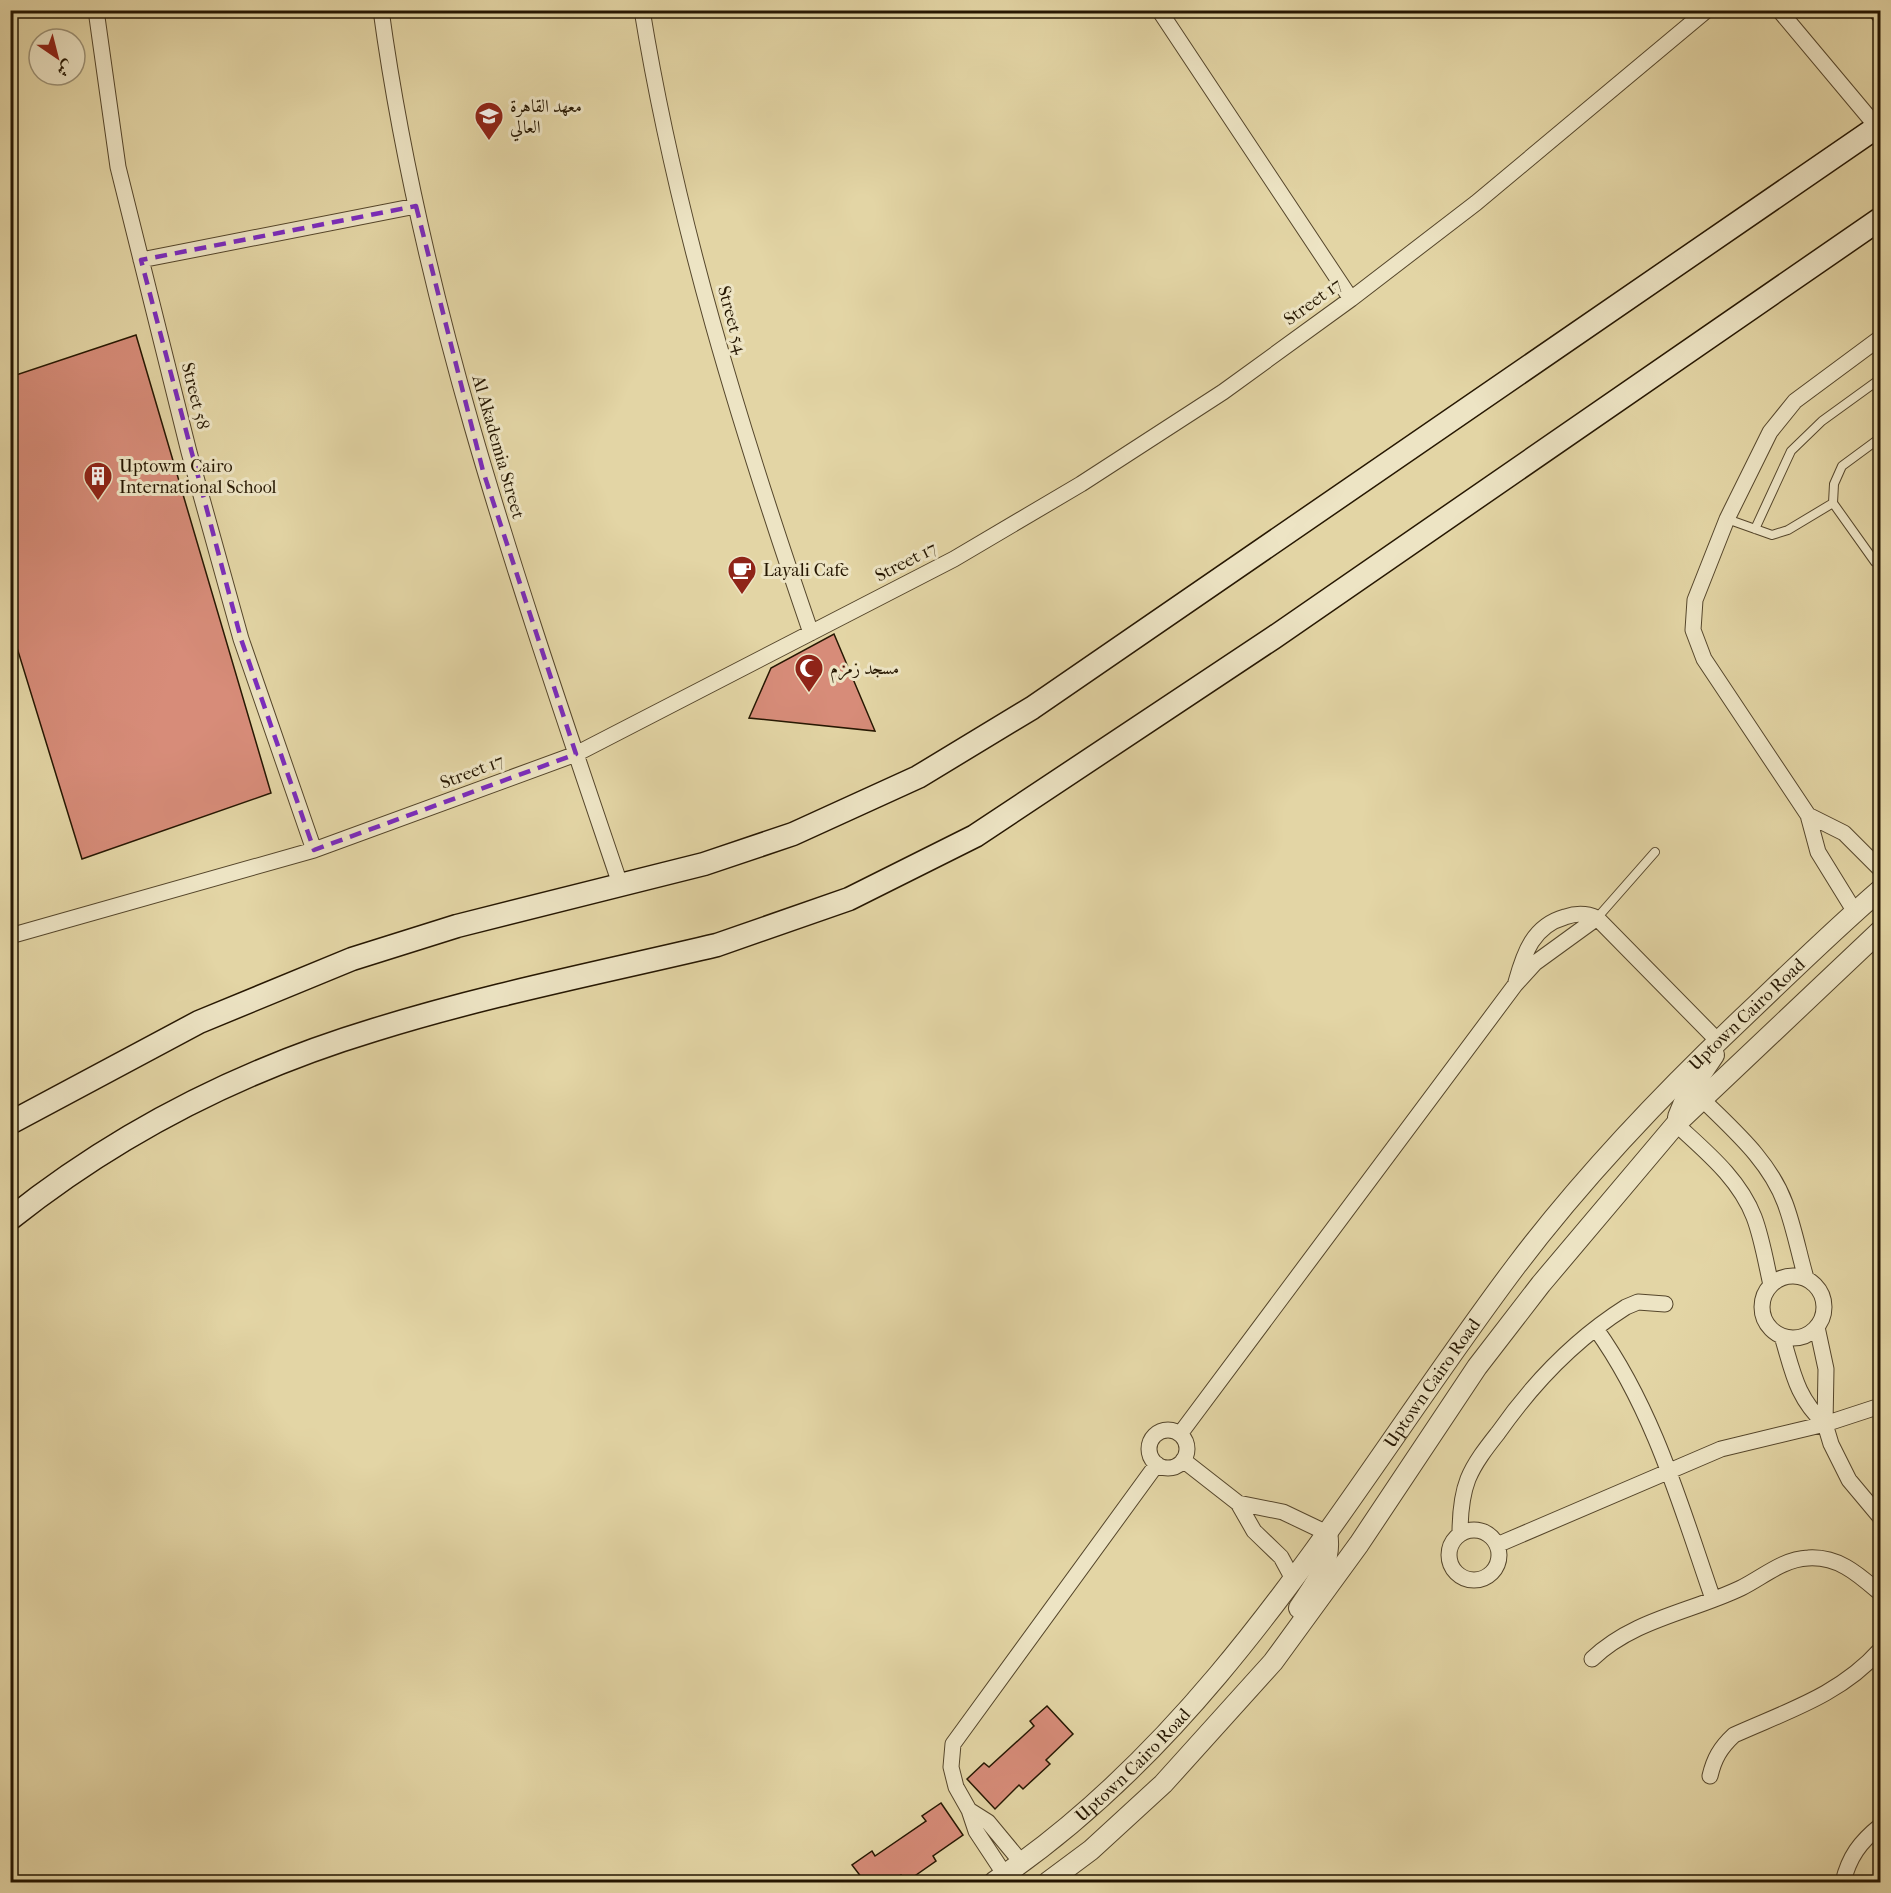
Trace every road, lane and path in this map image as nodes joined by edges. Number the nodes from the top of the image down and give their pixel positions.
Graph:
1 (96, 10) edge
2 (381, 10) edge
3 (642, 10) edge
4 (1160, 10) edge
5 (1707, 10) edge
6 (1779, 10) edge
7 (1875, 10) edge
8 (1881, 16) edge
9 (1879, 126) edge
10 (416, 206) junction
11 (1881, 219) edge
12 (141, 260) junction
13 (1351, 299) junction
14 (1881, 338) edge
15 (1881, 379) edge
16 (1881, 438) edge
17 (1833, 503) junction
18 (1727, 519) junction
19 (1755, 529) junction
20 (1881, 565) edge
21 (811, 633) junction
22 (576, 754) junction
23 (1808, 815) junction
24 (314, 850) junction
25 (1655, 852) dead end
26 (1881, 869) edge
27 (620, 884) junction
28 (1881, 890) edge
29 (1855, 912) junction
30 (1598, 918) junction
31 (1881, 931) edge
32 (10, 936) edge
33 (1515, 985) junction
34 (1718, 1041) junction
35 (1701, 1099) junction
36 (10, 1123) edge
37 (1676, 1124) junction
38 (10, 1219) edge
39 (1806, 1278) junction
40 (1771, 1285) junction
41 (1665, 1304) dead end
42 (1817, 1327) junction
43 (1596, 1329) junction
44 (1782, 1336) junction
45 (1881, 1406) edge
46 (1825, 1424) junction
47 (1180, 1434) junction
48 (1183, 1460) junction
49 (1157, 1464) junction
50 (1668, 1469) junction
51 (1238, 1503) junction
52 (1881, 1517) edge
53 (1327, 1533) junction
54 (1460, 1534) junction
55 (1497, 1545) junction
56 (1294, 1581) junction
57 (1881, 1593) edge
58 (1713, 1599) junction
59 (1881, 1650) edge
60 (1592, 1659) dead end
61 (1273, 1662) junction
62 (1710, 1776) dead end
63 (969, 1810) junction
64 (1881, 1826) edge
65 (1022, 1863) junction
66 (999, 1879) edge
67 (1048, 1882) edge
68 (1843, 1882) edge

1 - 12 street, Street 58
2 - 10 street, Al Akademia Street
3 - 21 street, Street 54
4 - 13 street
5 - 13 street, Street 17
6 - 9 street
7 - 8 street
9 - 27 main road
10 - 12 street
10 - 22 street, Al Akademia Street
11 - 38 main road
12 - 24 street, Street 58
13 - 21 street, Street 17
14 - 18 street
15 - 19 lane
16 - 17 lane
17 - 19 lane
17 - 20 lane
18 - 19 lane
18 - 23 street
21 - 22 street, Street 17
22 - 24 street, Street 17
22 - 27 street, Al Akademia Street
23 - 26 street
23 - 29 street
24 - 32 street, Street 17
25 - 30 lane
27 - 36 main road
28 - 29 street, Uptown Cairo Road
29 - 34 street, Uptown Cairo Road
30 - 33 street
30 - 33 street
30 - 34 street
31 - 35 street, Uptown Cairo Road
33 - 47 street
34 - 37 street
34 - 53 street, Uptown Cairo Road
35 - 37 street, Uptown Cairo Road
35 - 39 street
37 - 40 street
37 - 61 street, Uptown Cairo Road
39 - 40 street
39 - 42 street
40 - 44 street
41 - 43 street
42 - 44 street
42 - 46 street
43 - 50 street
43 - 54 street
44 - 46 street
45 - 46 street
46 - 50 street
46 - 52 street
47 - 48 street
47 - 49 street
48 - 49 street
48 - 51 street
49 - 63 street
50 - 55 street
50 - 58 street
51 - 53 street
51 - 56 street
53 - 56 street, Uptown Cairo Road
53 - 61 street
54 - 55 street
54 - 55 street
56 - 65 street, Uptown Cairo Road
57 - 58 street
58 - 60 street
59 - 62 street
61 - 67 street, Uptown Cairo Road
63 - 65 street
63 - 66 street
64 - 68 street
65 - 66 street, Uptown Cairo Road

